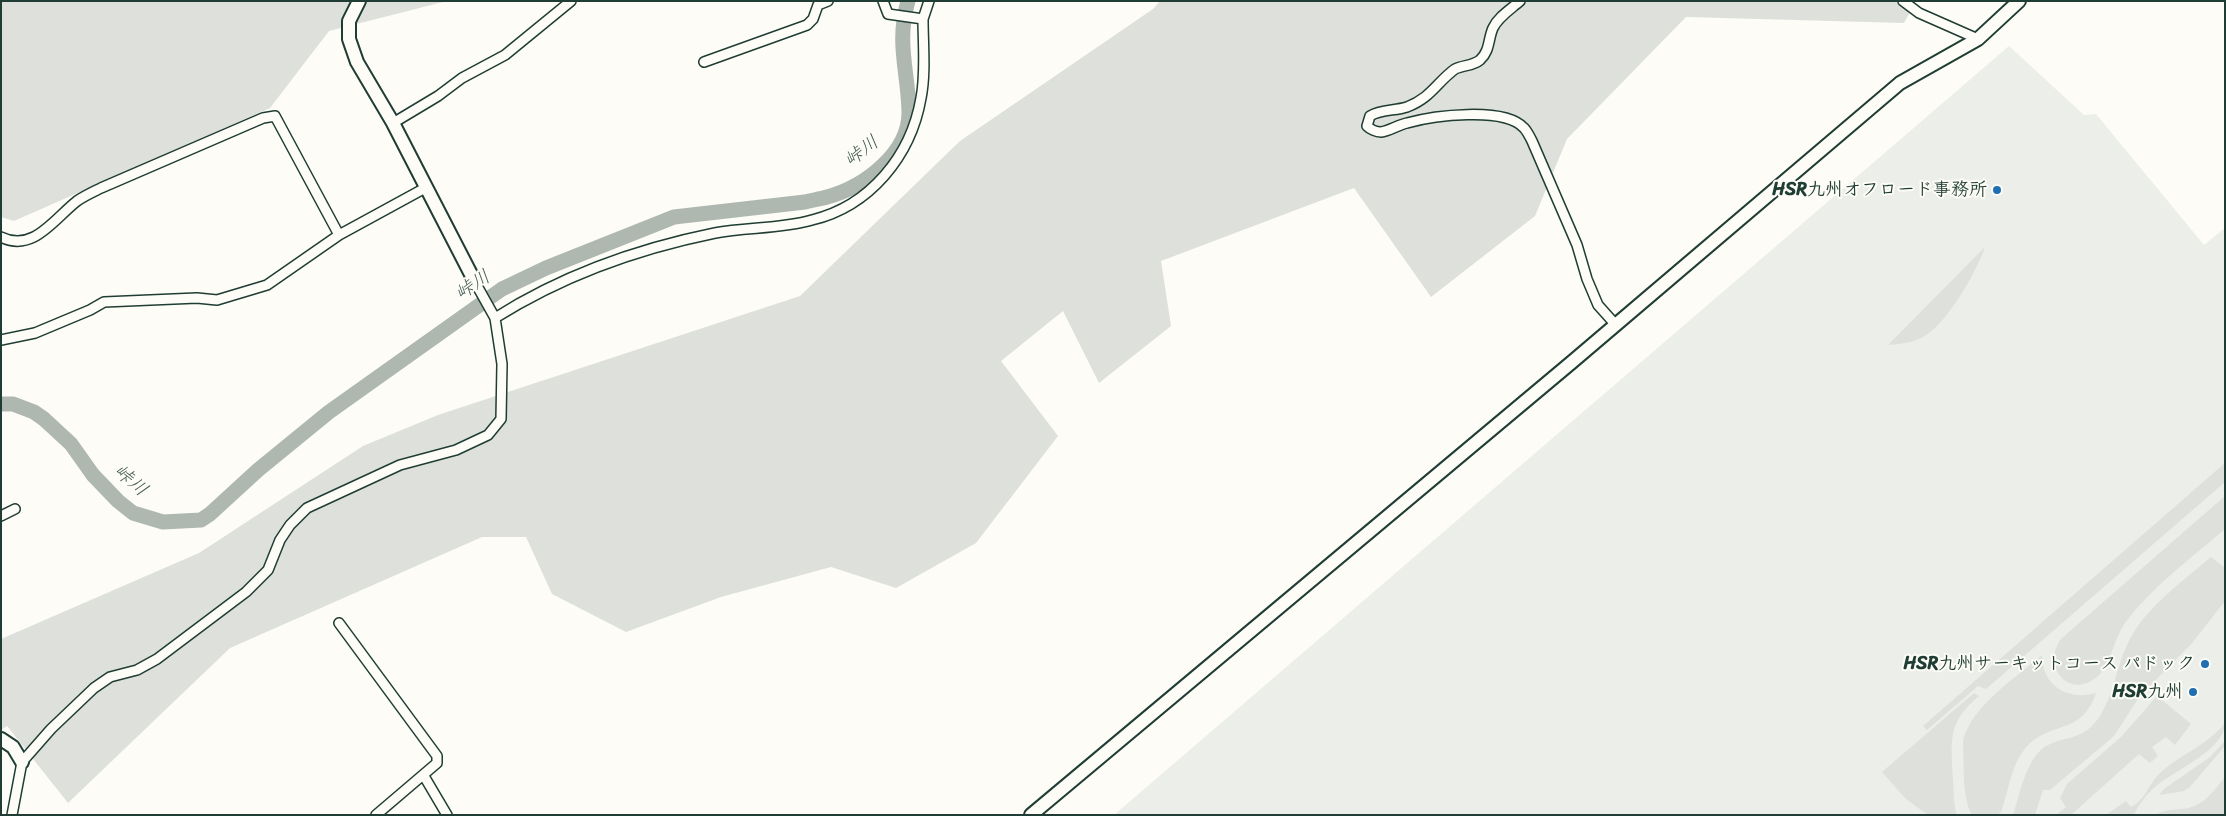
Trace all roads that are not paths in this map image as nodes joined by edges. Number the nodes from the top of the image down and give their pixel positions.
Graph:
1 (359, 1) edge
2 (571, 1) edge
3 (828, 1) edge
4 (883, 1) edge
5 (929, 1) edge
6 (1520, 1) edge
7 (1903, 1) edge
8 (2018, 1) edge
9 (923, 19) junction
10 (1978, 39) junction
11 (704, 62) dead end
12 (393, 123) junction
13 (427, 187) junction
14 (339, 235) junction
15 (1, 237) edge
16 (476, 284) joint
17 (495, 318) junction
18 (1615, 324) junction
19 (1, 340) edge
20 (15, 509) dead end
21 (1, 516) edge
22 (339, 624) dead end
23 (1, 739) edge
24 (22, 762) junction
25 (424, 776) junction
26 (12, 815) edge
27 (376, 815) edge
28 (447, 815) edge
29 (1031, 815) edge

1 - 12 street
2 - 12 street
3 - 11 street
4 - 9 street
5 - 9 street
6 - 18 street
7 - 10 street
8 - 10 street
9 - 17 street
10 - 18 street
12 - 13 street
13 - 14 street
13 - 16 street
14 - 15 street
14 - 19 street
16 - 17 street
17 - 24 street
18 - 29 street
20 - 21 street
22 - 25 street
23 - 24 street
24 - 26 street
25 - 27 street
25 - 28 street

